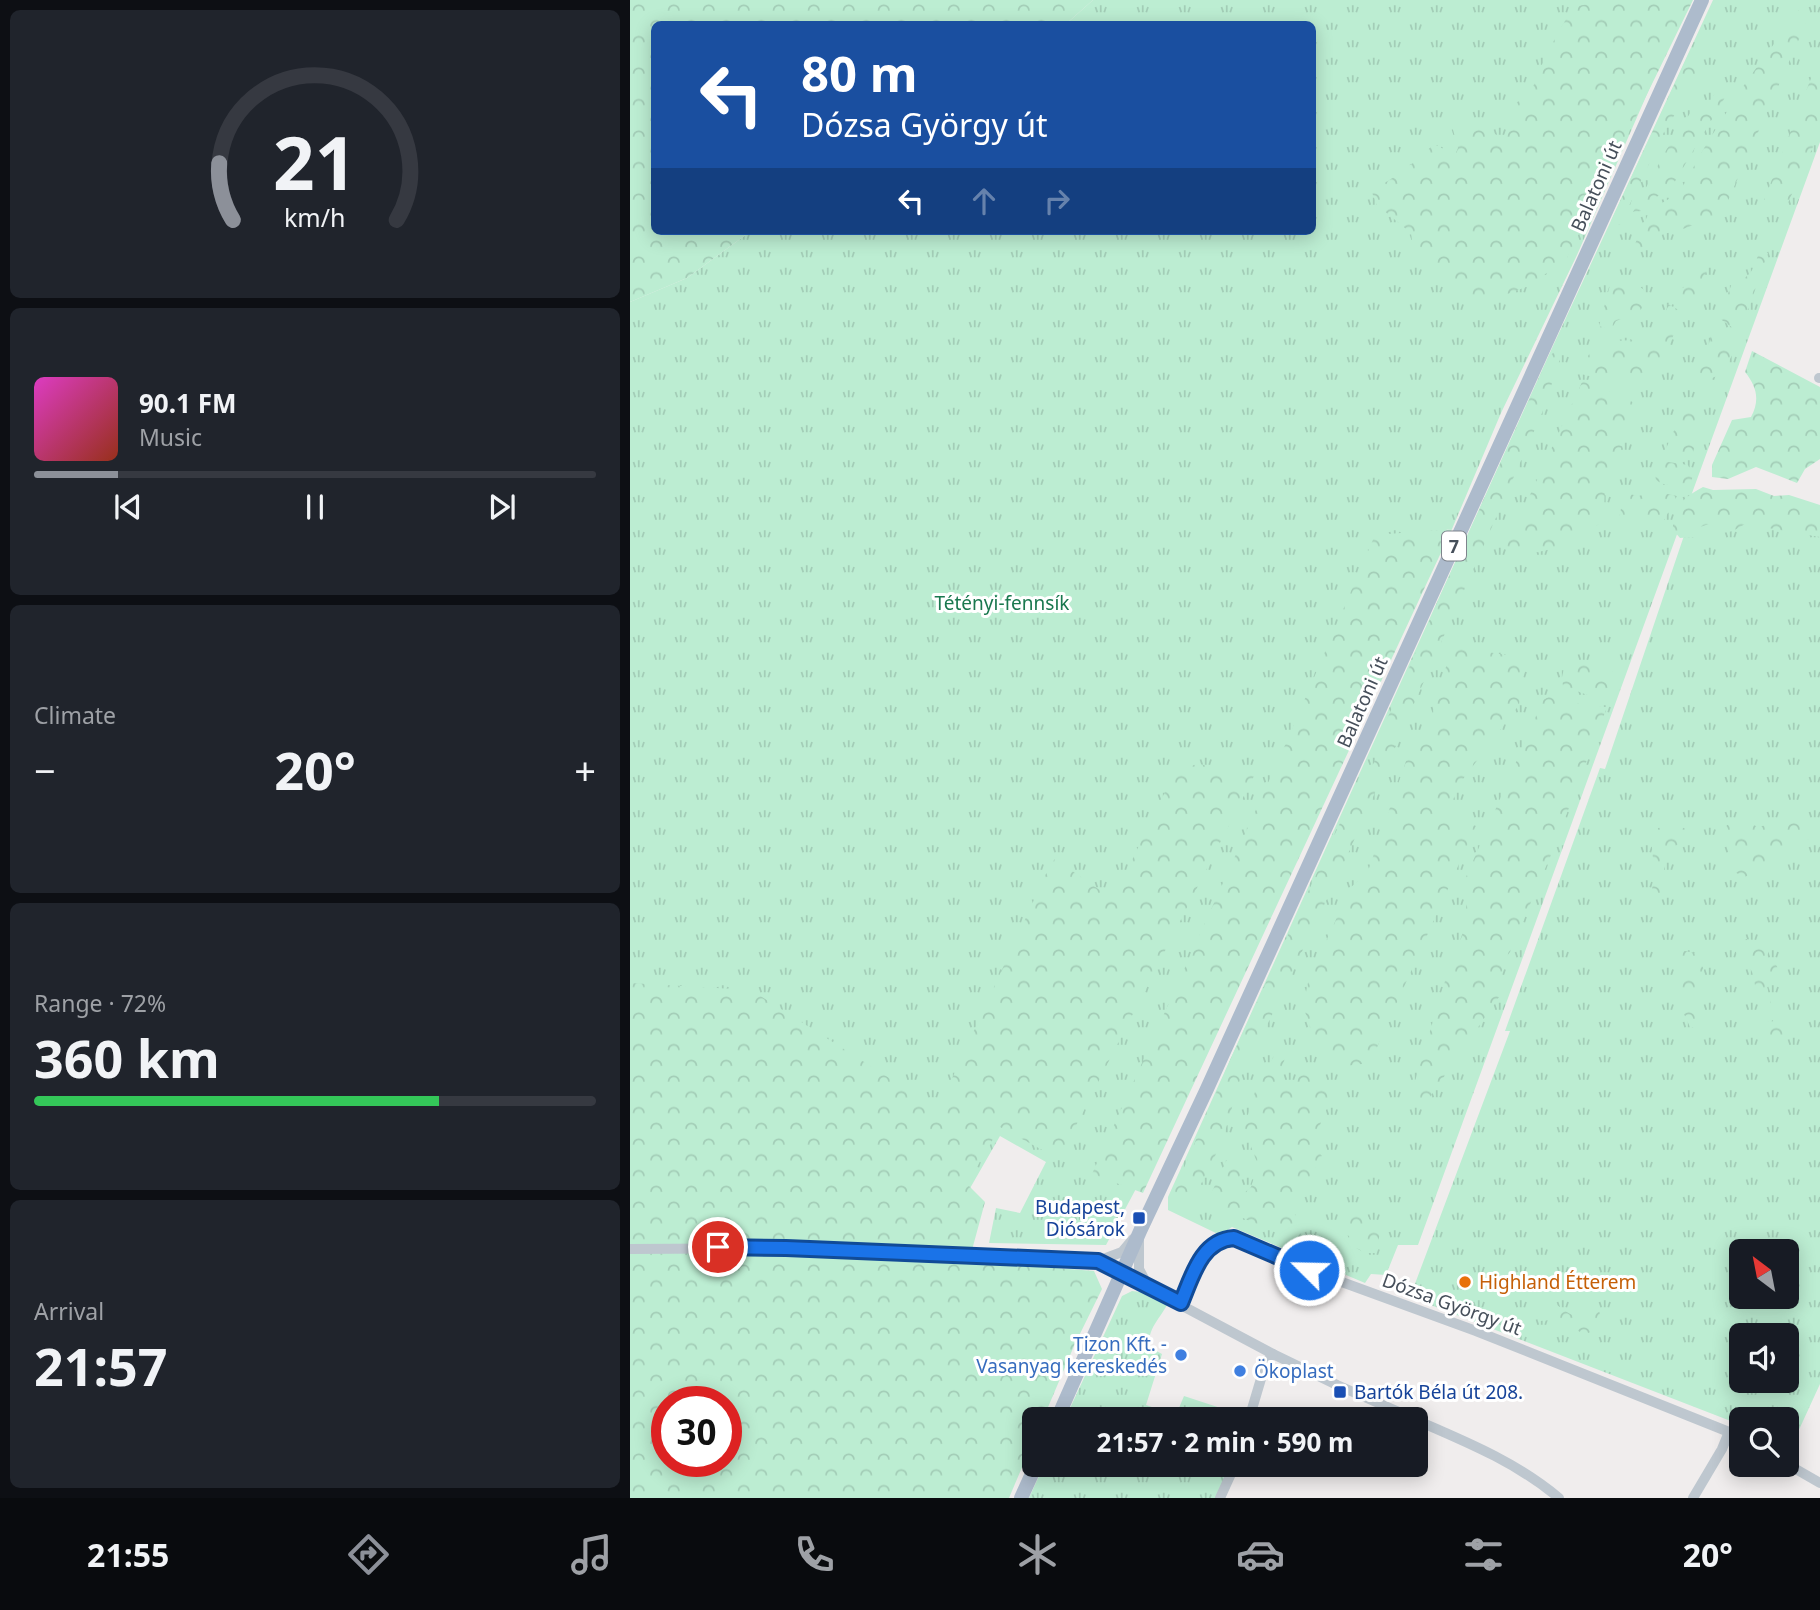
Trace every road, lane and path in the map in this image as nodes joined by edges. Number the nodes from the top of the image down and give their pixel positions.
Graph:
1 (1702, 0) edge
2 (1140, 1229) junction
3 (630, 1249) edge
4 (1098, 1261) junction
5 (1121, 1273) junction
6 (1149, 1287) junction
7 (1181, 1303) junction
8 (1273, 1354) junction
9 (1062, 1407) edge
10 (1253, 1407) edge
11 (1387, 1407) edge
12 (1428, 1425) edge
13 (1729, 1432) joint
14 (1799, 1471) edge
15 (1031, 1477) edge
16 (1230, 1477) edge
17 (1820, 1483) edge
18 (1021, 1498) edge
19 (1220, 1498) edge
20 (1559, 1498) edge
21 (1693, 1498) edge

1 - 2 main road, Balatoni út / 7
2 - 4 street
2 - 5 main road, Balatoni út / 7
2 - 6 street
3 - 4 street
4 - 5 street
5 - 6 street
5 - 9 main road, Balatoni út / 7
6 - 7 street
7 - 8 street
7 - 13 street, Dózsa György út
8 - 10 street
8 - 11 street
12 - 20 street
13 - 21 street
14 - 17 street
15 - 18 main road
16 - 19 street

